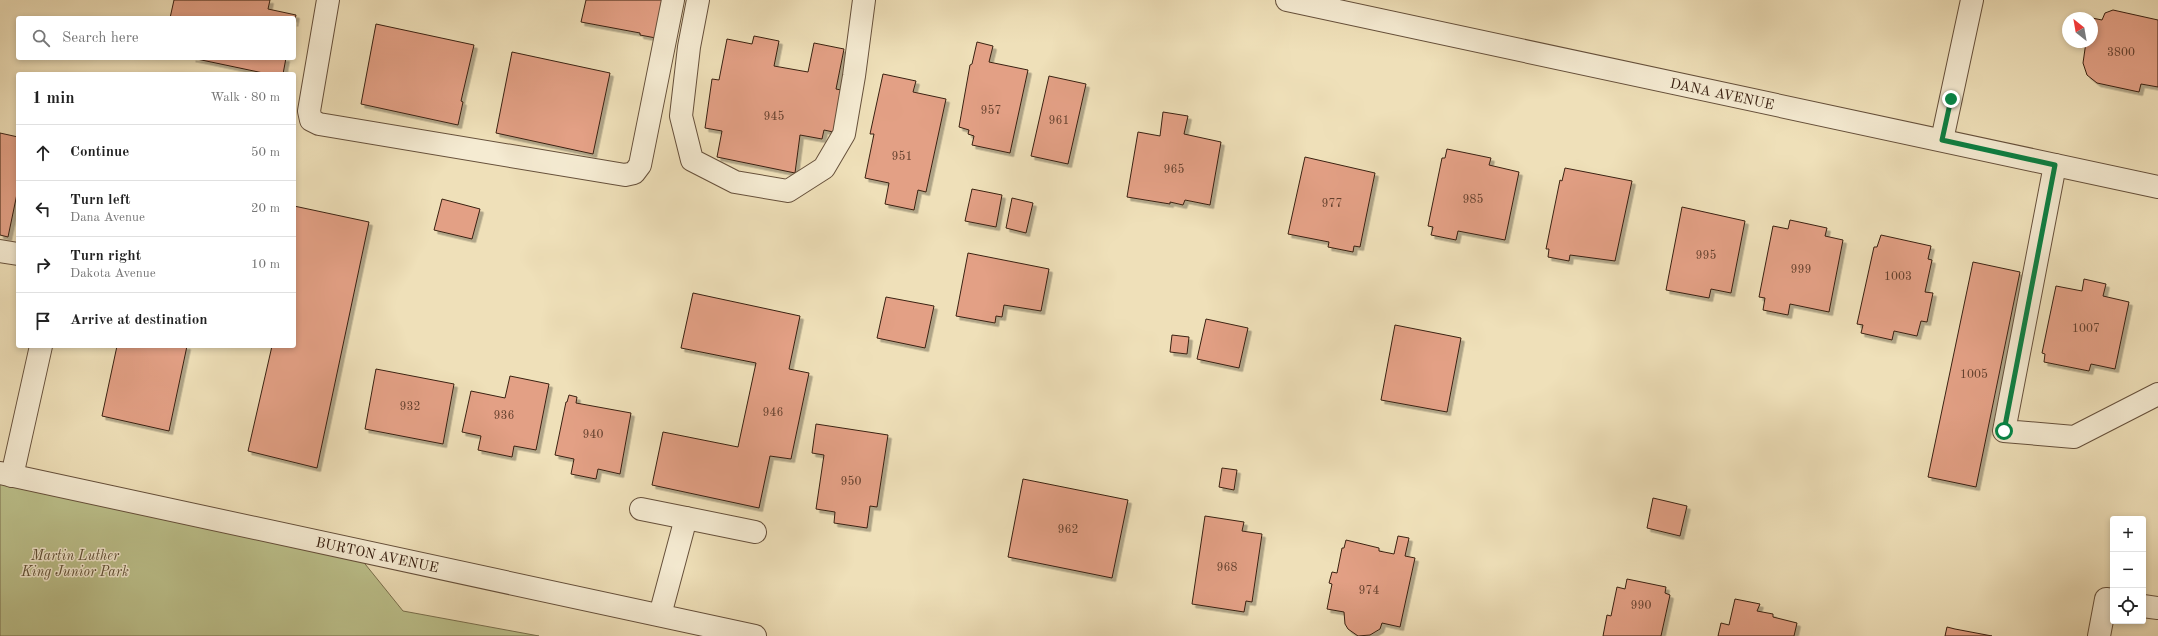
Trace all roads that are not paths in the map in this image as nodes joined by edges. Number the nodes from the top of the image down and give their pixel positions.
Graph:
1 (328, 0) edge
2 (673, 0) edge
3 (698, 0) edge
4 (864, 0) edge
5 (1286, 0) edge
6 (1972, 0) edge
7 (1942, 140) junction
8 (2055, 165) junction
9 (2158, 188) edge
10 (0, 251) edge
11 (16, 254) edge
12 (40, 348) edge
13 (2158, 394) edge
14 (6, 474) edge
15 (641, 509) dead end
16 (686, 518) junction
17 (755, 532) dead end
18 (2110, 600) edge
19 (2146, 606) edge
20 (2158, 608) edge
21 (660, 616) junction
22 (755, 636) edge
23 (2099, 636) edge

1 - 2 street
3 - 4 street
5 - 7 street, DANA AVENUE
6 - 7 street
7 - 8 street, DANA AVENUE
8 - 9 street, DANA AVENUE
8 - 13 street
10 - 11 street
12 - 14 street
14 - 21 street, BURTON AVENUE
15 - 16 street
16 - 17 street
16 - 21 street
18 - 23 street
19 - 20 street
21 - 22 street, BURTON AVENUE

